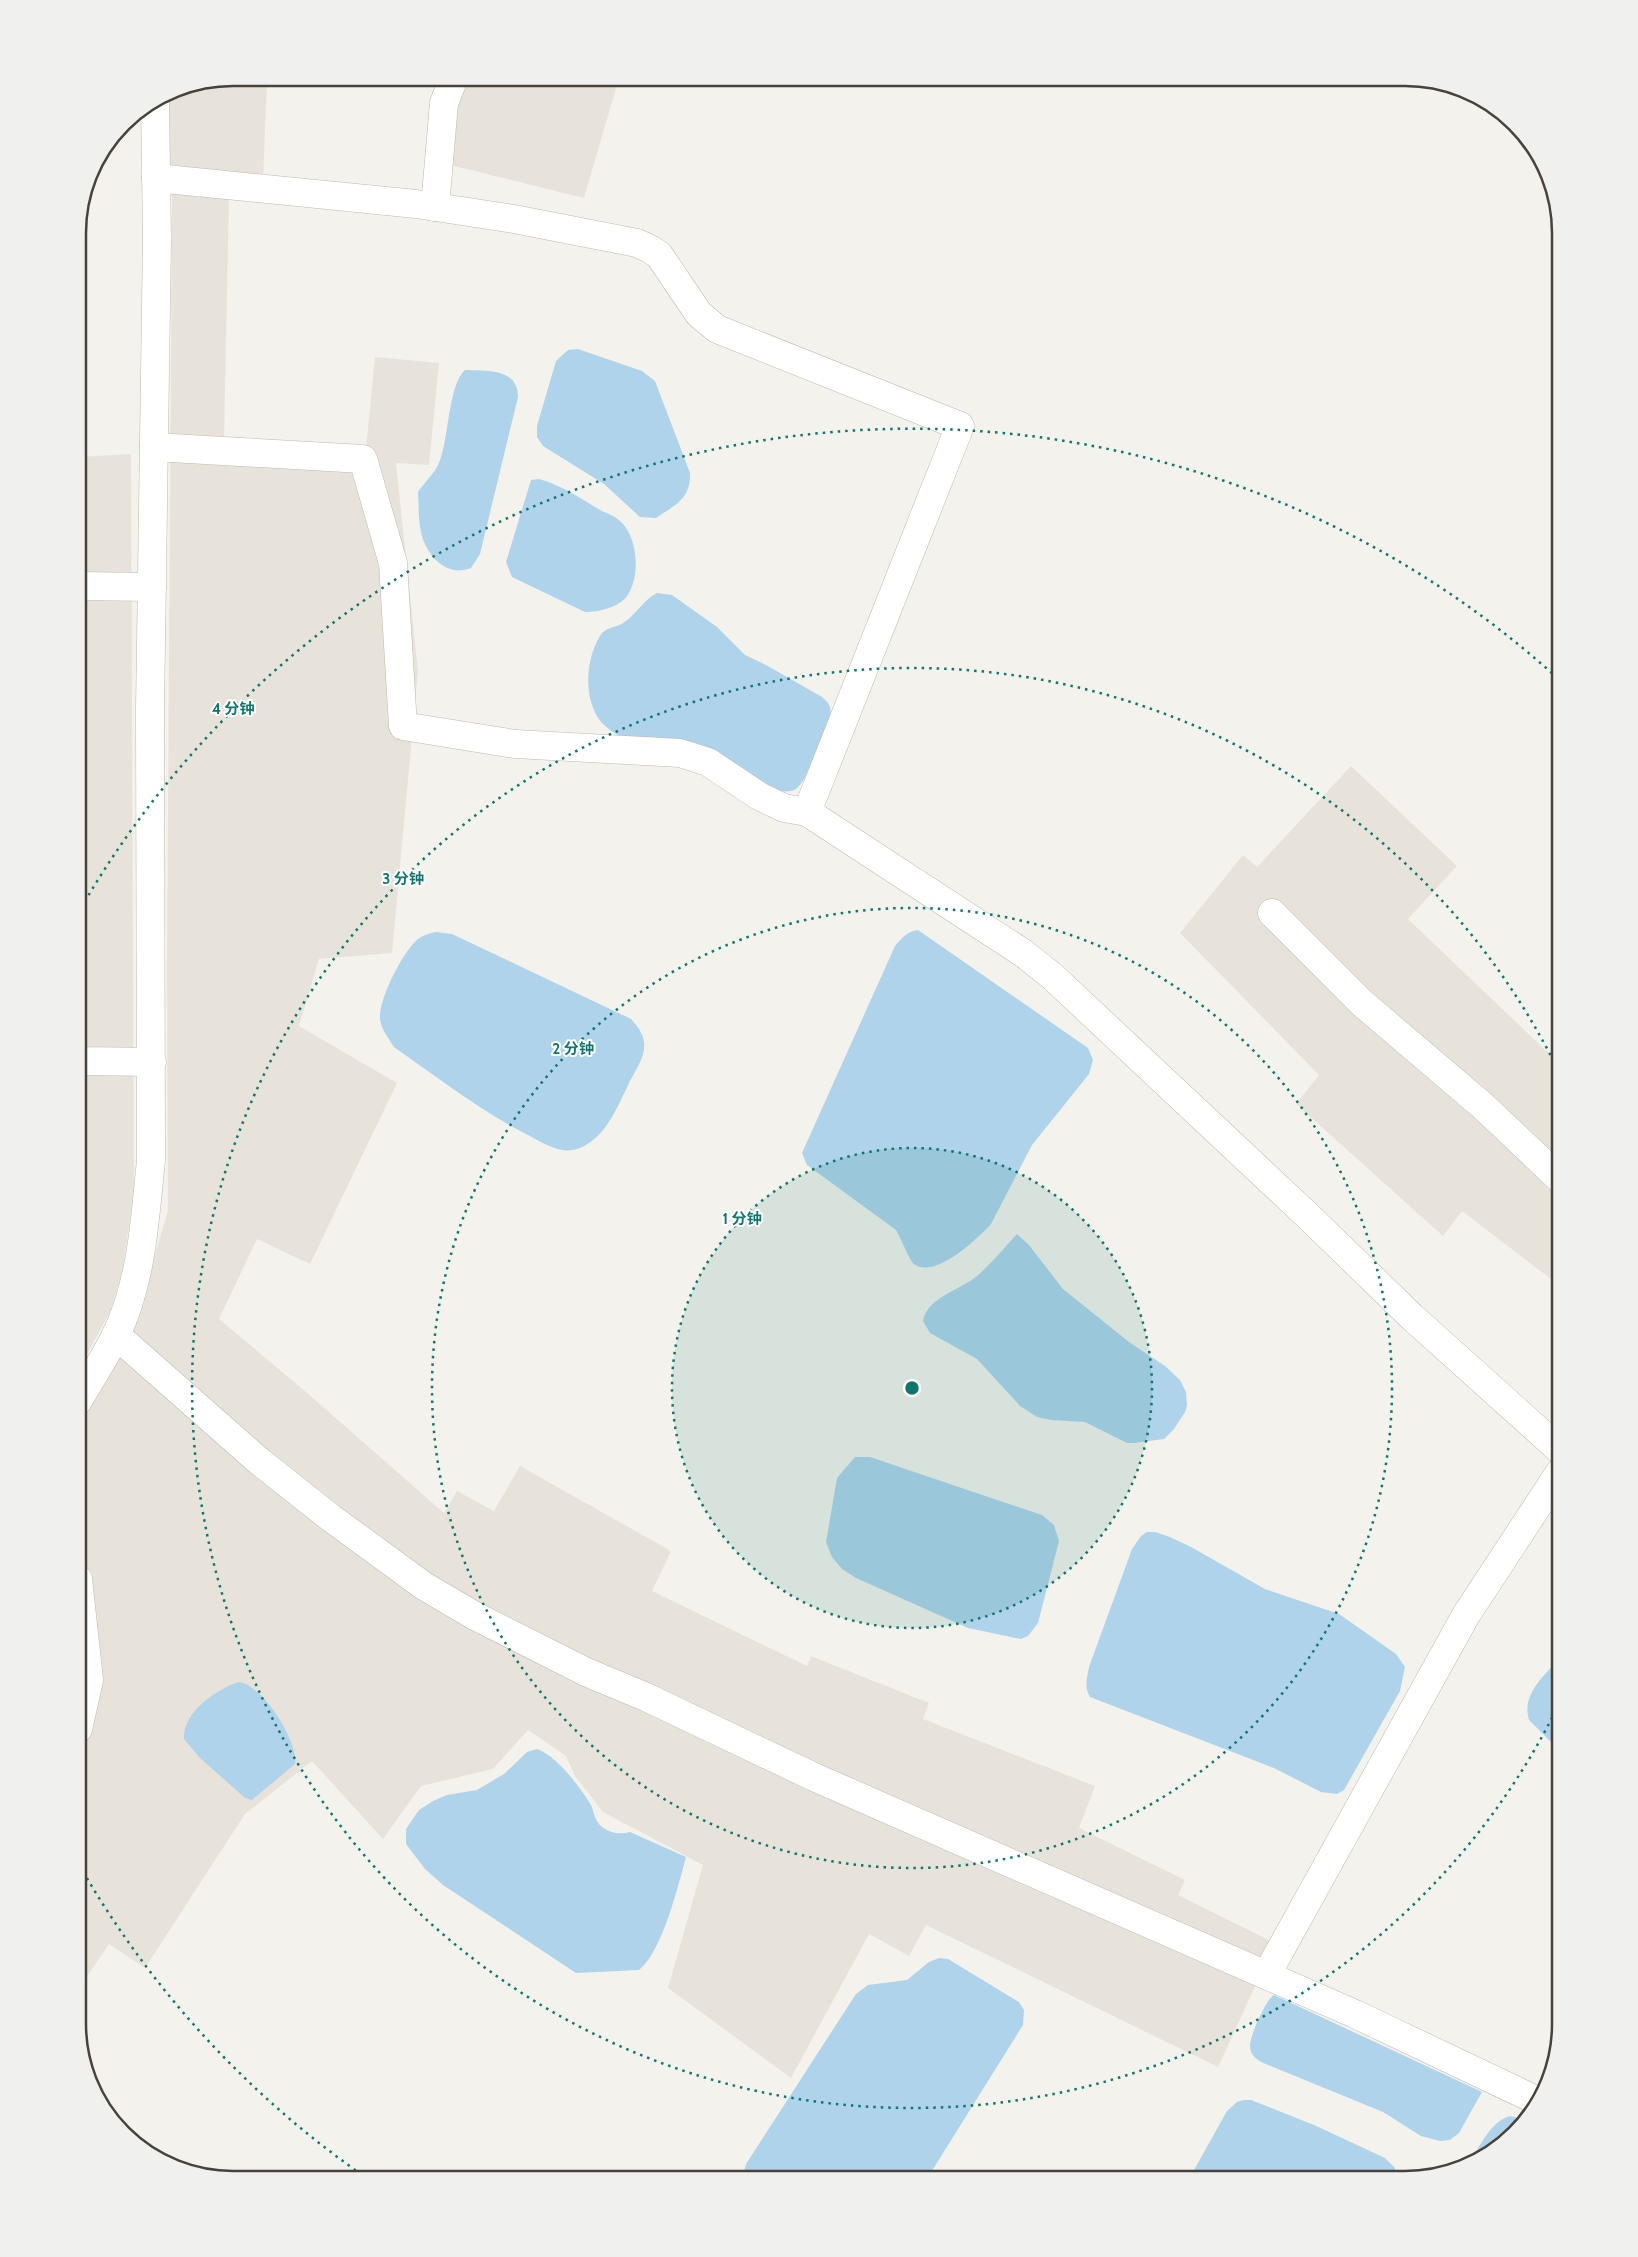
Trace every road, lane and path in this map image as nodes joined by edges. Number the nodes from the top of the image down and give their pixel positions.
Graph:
1 (451, 86) edge
2 (156, 108) edge
3 (156, 178) junction
4 (435, 208) junction
5 (154, 447) junction
6 (87, 586) edge
7 (152, 587) junction
8 (807, 812) junction
9 (1272, 913) dead end
10 (87, 1061) edge
11 (152, 1062) junction
12 (1552, 1171) edge
13 (116, 1335) junction
14 (86, 1386) edge
15 (1552, 1443) edge
16 (1552, 1484) edge
17 (86, 1654) edge
18 (86, 1693) edge
19 (1267, 1974) junction
20 (1531, 2098) edge

1 - 4 street
2 - 3 street
3 - 4 street
3 - 5 street
4 - 8 street
5 - 7 street
5 - 8 street
6 - 7 street
7 - 11 street
8 - 15 street
9 - 12 street
10 - 11 street
11 - 13 street
13 - 14 street
13 - 19 street
16 - 19 street
17 - 18 street
19 - 20 street

